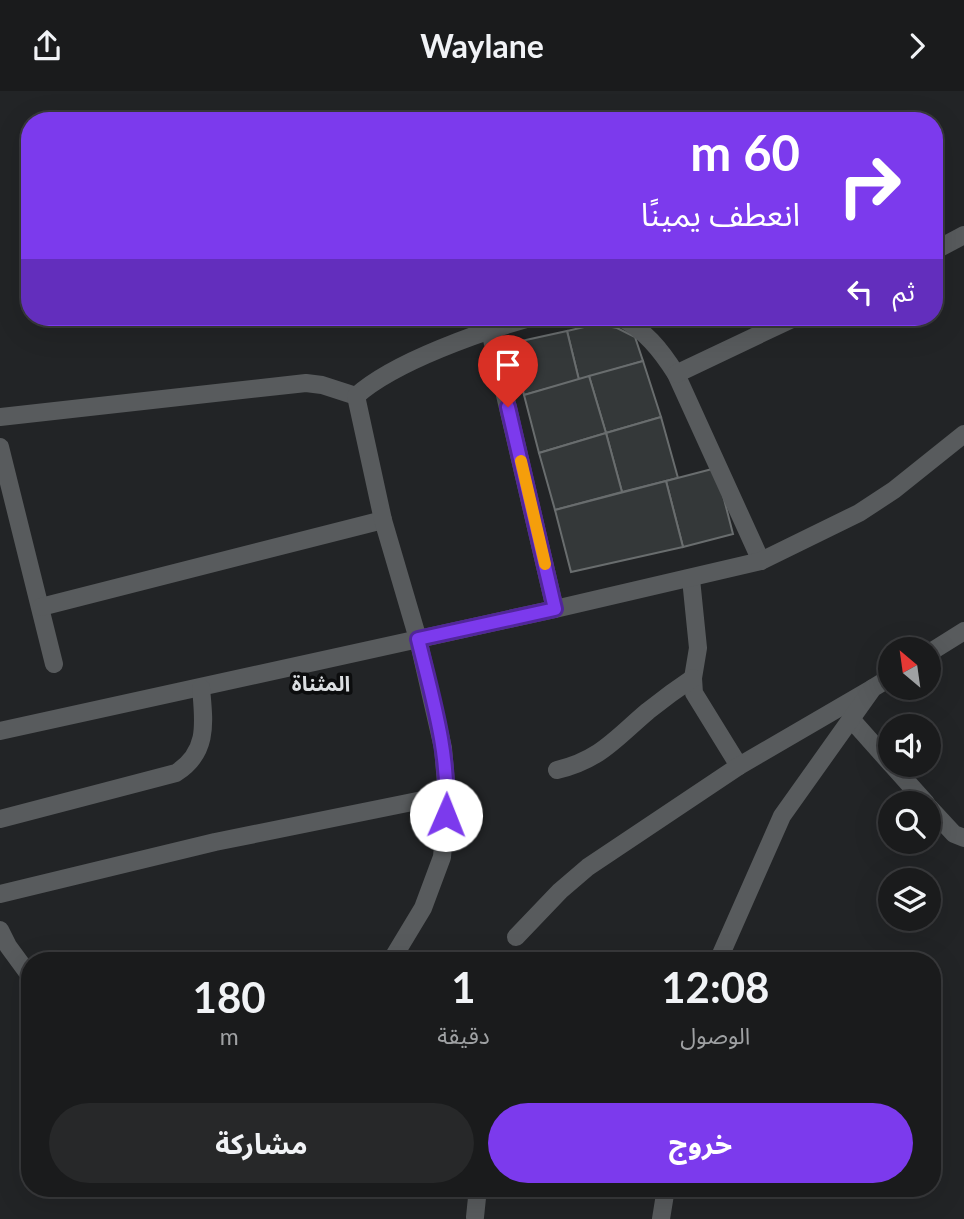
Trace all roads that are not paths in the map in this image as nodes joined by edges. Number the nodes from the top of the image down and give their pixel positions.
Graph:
1 (964, 235) edge
2 (943, 246) edge
3 (505, 326) edge
4 (634, 326) edge
5 (760, 326) edge
6 (490, 331) junction
7 (676, 374) junction
8 (356, 396) junction
9 (0, 417) edge
10 (964, 434) edge
11 (0, 447) edge
12 (383, 520) junction
13 (761, 561) junction
14 (691, 579) junction
15 (41, 607) junction
16 (555, 609) junction
17 (964, 631) edge
18 (418, 639) junction
19 (942, 645) edge
20 (54, 664) dead end
21 (693, 678) junction
22 (878, 685) edge
23 (201, 688) junction
24 (873, 688) junction
25 (851, 719) junction
26 (0, 731) edge
27 (878, 749) edge
28 (739, 766) junction
29 (557, 770) dead end
30 (903, 777) edge
31 (915, 791) edge
32 (447, 795) junction
33 (0, 819) edge
34 (941, 820) edge
35 (964, 838) edge
36 (0, 894) edge
37 (0, 930) edge
38 (516, 936) dead end
39 (396, 952) edge
40 (722, 952) edge
41 (21, 964) edge
42 (477, 1197) edge
43 (665, 1197) edge
44 (475, 1217) dead end
45 (662, 1219) edge

1 - 2 street
3 - 6 street
4 - 7 street
5 - 7 street
6 - 8 street
6 - 16 street
7 - 13 street
8 - 9 street
8 - 12 street
10 - 13 street
11 - 15 street
12 - 15 street
12 - 18 street
13 - 14 street
14 - 16 street
14 - 21 street
15 - 20 street
16 - 18 street
17 - 19 street
18 - 23 street
18 - 32 street
21 - 28 street
21 - 29 street
22 - 24 street
23 - 26 street
23 - 33 street
24 - 25 street
24 - 28 street
25 - 27 street
25 - 40 street
28 - 38 street
30 - 31 street
32 - 36 street
32 - 39 street
34 - 35 street
37 - 41 street
42 - 44 street
43 - 45 street

